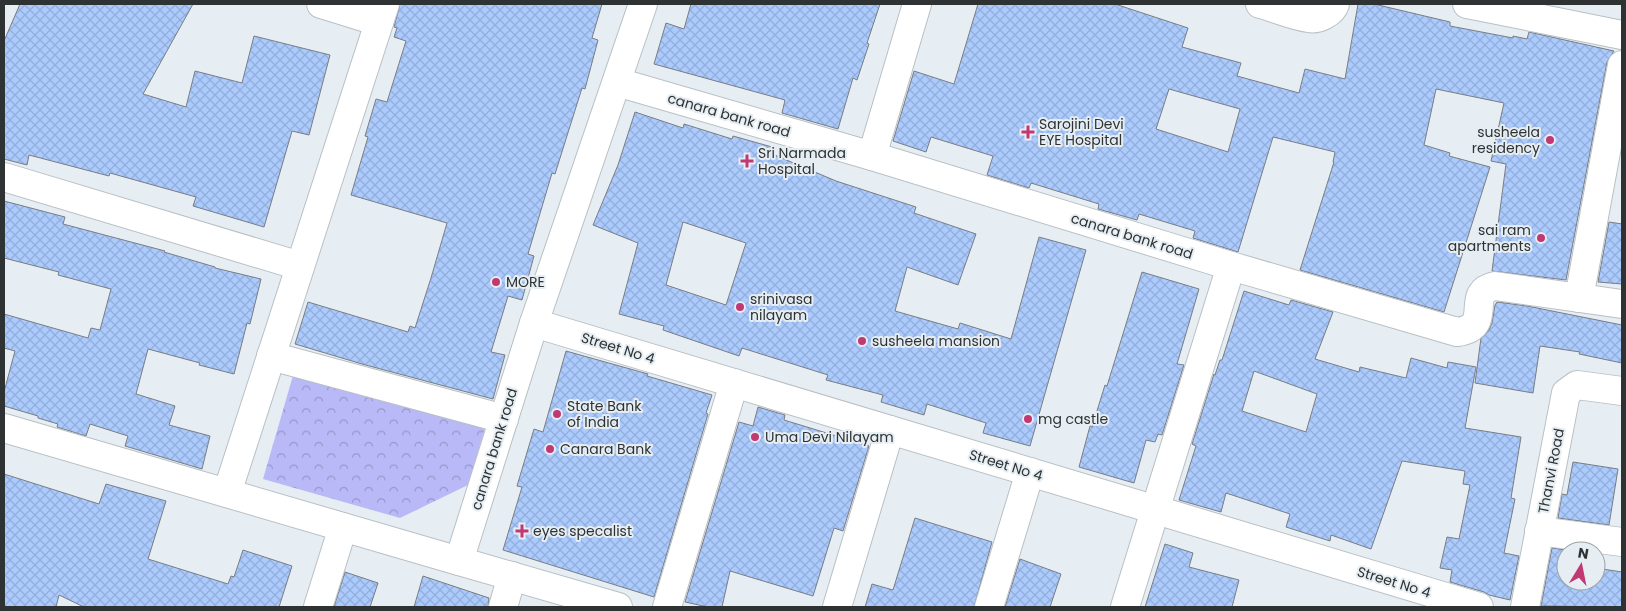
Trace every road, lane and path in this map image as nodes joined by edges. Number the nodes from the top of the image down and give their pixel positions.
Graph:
1 (321, 4) edge
2 (643, 4) edge
3 (917, 4) edge
4 (1260, 4) edge
5 (1334, 4) edge
6 (1467, 4) edge
7 (382, 13) edge
8 (1622, 35) edge
9 (1622, 65) edge
10 (617, 82) junction
11 (872, 156) junction
12 (4, 177) edge
13 (300, 266) junction
14 (1231, 266) junction
15 (1578, 298) junction
16 (1622, 304) edge
17 (534, 323) junction
18 (271, 356) junction
19 (734, 383) junction
20 (1622, 390) edge
21 (504, 419) junction
22 (4, 428) edge
23 (890, 430) junction
24 (1030, 472) junction
25 (227, 493) junction
26 (1156, 510) junction
27 (343, 527) junction
28 (1539, 532) junction
29 (1622, 542) edge
30 (459, 561) junction
31 (512, 576) junction
32 (318, 607) edge
33 (504, 607) edge
34 (618, 607) edge
35 (667, 607) edge
36 (837, 607) edge
37 (989, 607) edge
38 (1125, 607) edge
39 (1479, 607) edge
40 (1525, 607) edge

1 - 7 street
2 - 10 street, canara bank road
3 - 11 street
4 - 5 street
6 - 8 street
7 - 13 street
9 - 15 street
10 - 11 street, canara bank road
10 - 17 street, canara bank road
11 - 14 street, canara bank road
12 - 13 street
13 - 18 street
14 - 15 street, canara bank road
14 - 26 street
15 - 16 street, canara bank road
17 - 19 street, Street No 4
17 - 21 street, canara bank road
18 - 21 street
18 - 25 street
19 - 23 street, Street No 4
19 - 35 street
20 - 28 street, Thanvi Road
21 - 30 street, canara bank road
22 - 25 street
23 - 24 street, Street No 4
23 - 36 street
24 - 26 street, Street No 4
24 - 37 street
25 - 27 street
26 - 38 street
26 - 39 street, Street No 4
27 - 30 street
27 - 32 street
28 - 29 street
28 - 40 street, Thanvi Road
30 - 31 street
31 - 33 street
31 - 34 street

